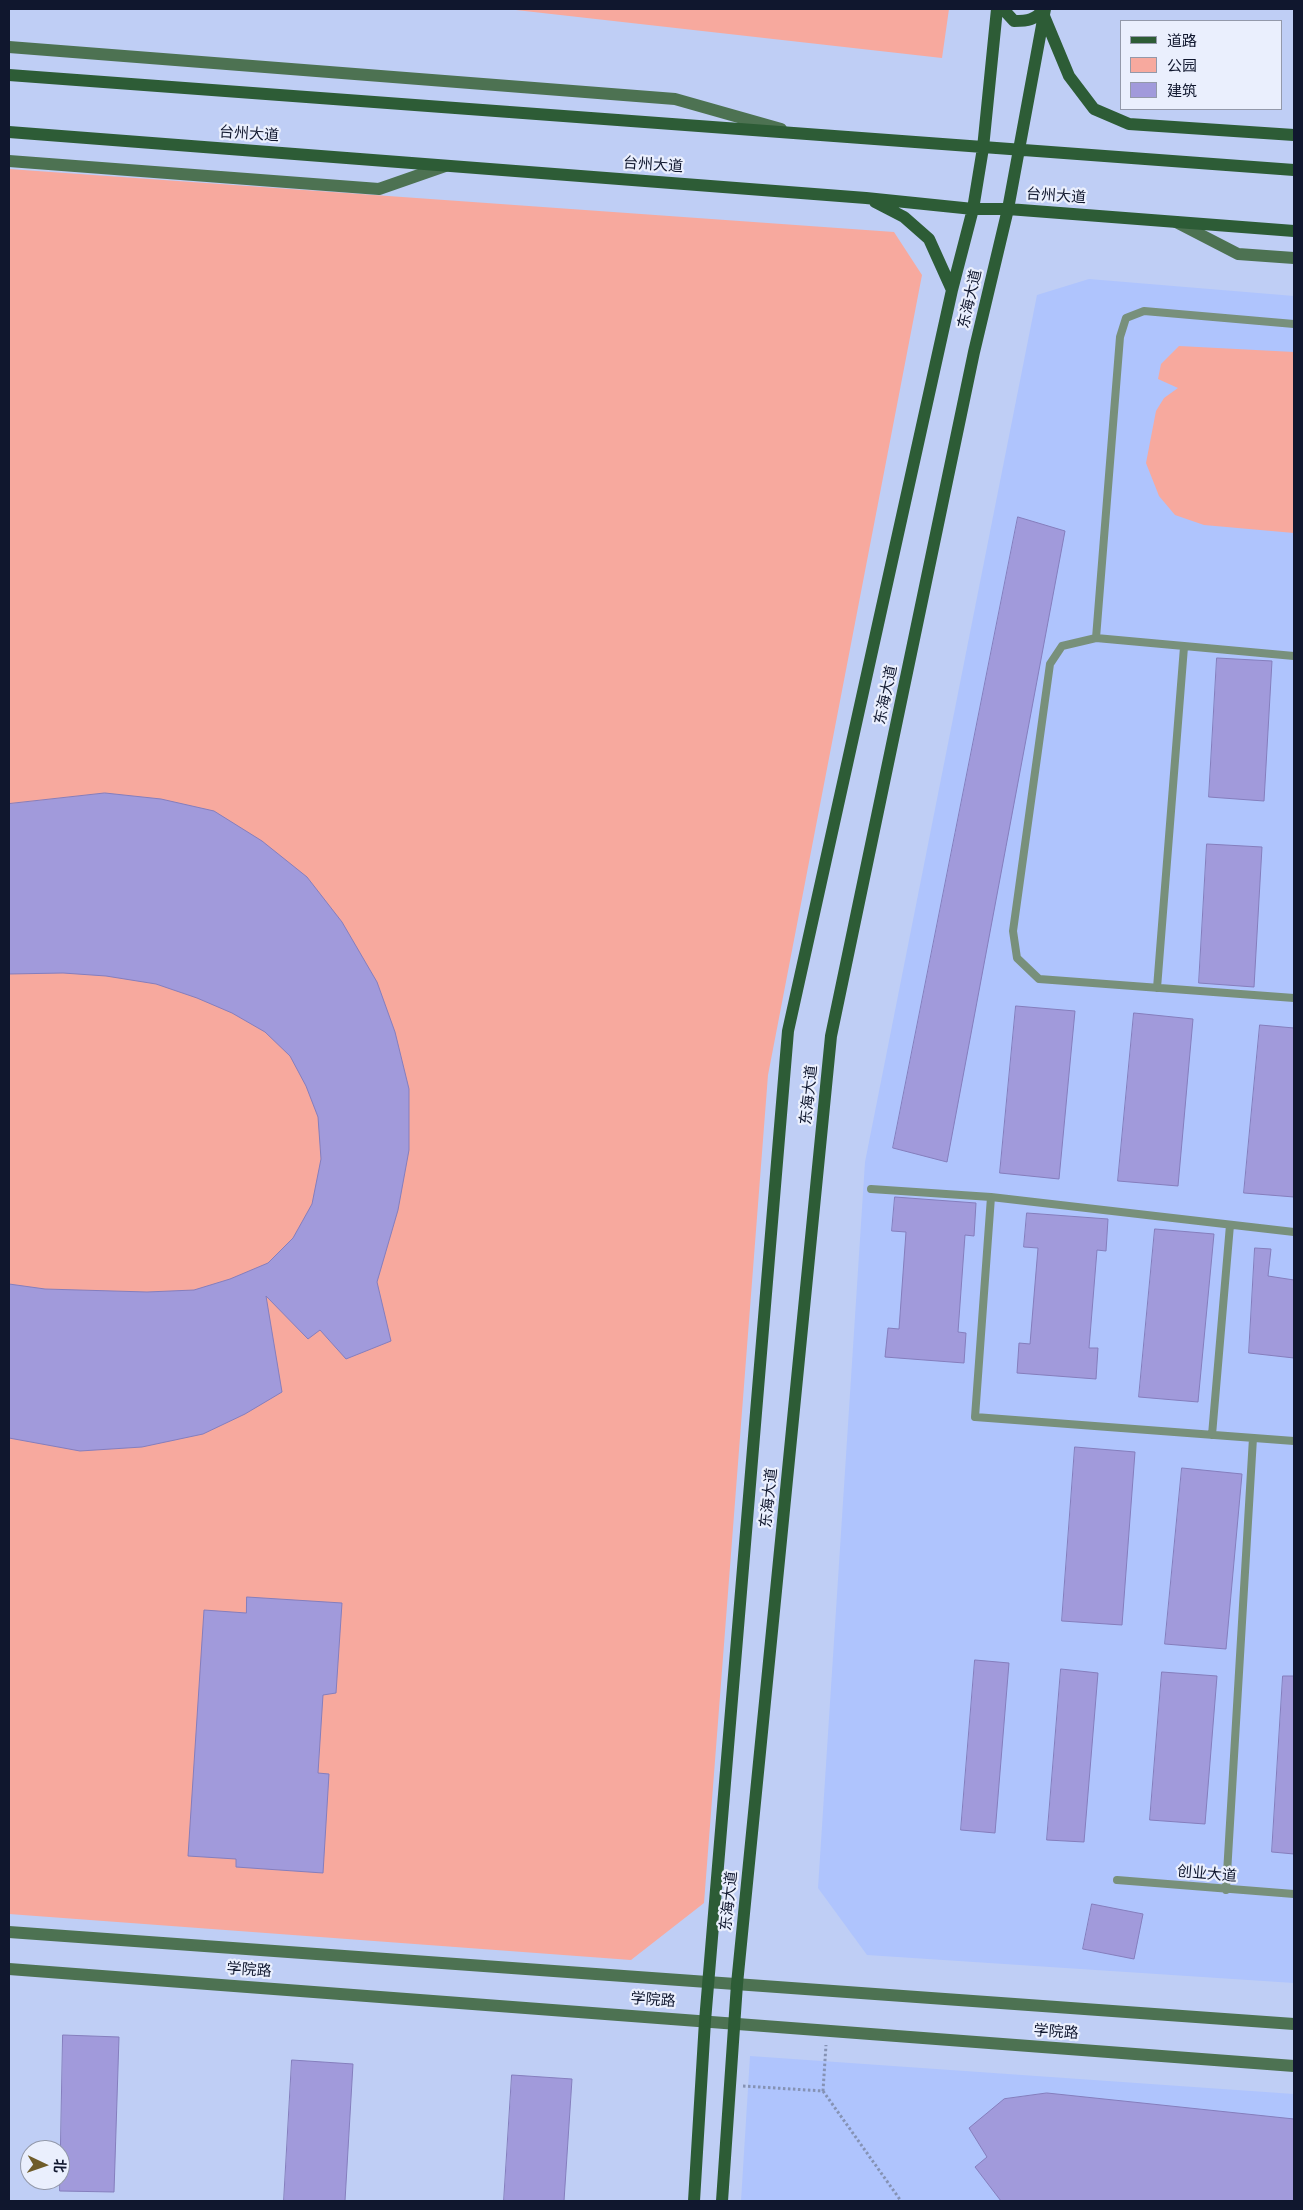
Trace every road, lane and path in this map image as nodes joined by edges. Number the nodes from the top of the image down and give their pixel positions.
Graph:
1 (997, 9) edge
2 (1003, 9) edge
3 (1044, 11) edge
4 (9, 47) edge
5 (9, 74) edge
6 (9, 132) edge
7 (800, 134) junction
8 (1294, 135) edge
9 (983, 148) junction
10 (1018, 151) junction
11 (9, 161) edge
12 (445, 166) junction
13 (1294, 170) edge
14 (866, 198) junction
15 (973, 209) junction
16 (1008, 209) junction
17 (1176, 222) junction
18 (1294, 231) edge
19 (1294, 258) edge
20 (952, 290) junction
21 (1294, 324) edge
22 (1096, 638) junction
23 (1184, 647) junction
24 (1294, 656) edge
25 (1157, 988) junction
26 (1294, 998) edge
27 (871, 1189) dead end
28 (991, 1197) junction
29 (1230, 1225) junction
30 (1294, 1232) edge
31 (1212, 1435) junction
32 (1252, 1438) junction
33 (1294, 1441) edge
34 (1117, 1880) dead end
35 (1226, 1890) junction
36 (1294, 1894) edge
37 (9, 1932) edge
38 (9, 1969) edge
39 (708, 1983) junction
40 (737, 1984) junction
41 (705, 2020) junction
42 (1294, 2024) edge
43 (734, 2025) junction
44 (827, 2032) junction
45 (1294, 2066) edge
46 (729, 2085) junction
47 (823, 2091) junction
48 (694, 2201) edge
49 (722, 2201) edge
50 (901, 2201) edge

1 - 9 main road, 东海大道
2 - 3 main road
3 - 8 main road
3 - 10 main road, 东海大道
4 - 7 main road
5 - 7 main road
6 - 12 main road, 台州大道
7 - 9 main road
9 - 10 main road
9 - 15 main road, 东海大道
10 - 13 main road
10 - 16 main road, 东海大道
11 - 12 main road
12 - 14 main road, 台州大道
14 - 15 main road, 台州大道
14 - 20 main road
15 - 16 main road, 台州大道
15 - 20 main road, 东海大道
16 - 17 main road, 台州大道
16 - 40 main road, 东海大道
17 - 18 main road, 台州大道
17 - 19 main road
20 - 39 main road, 东海大道
21 - 22 lane
22 - 23 lane
22 - 25 lane
23 - 24 lane
23 - 25 lane
25 - 26 lane
27 - 28 lane
28 - 29 lane
28 - 31 lane
29 - 30 lane
29 - 31 lane
31 - 32 lane
32 - 33 lane
32 - 35 lane
34 - 35 lane, 创业大道
35 - 36 lane, 创业大道
37 - 39 main road, 学院路
38 - 41 main road, 学院路
39 - 40 main road, 学院路
39 - 41 main road, 东海大道
40 - 42 main road, 学院路
40 - 43 main road, 东海大道
41 - 43 main road, 学院路
41 - 48 main road, 东海大道
43 - 44 main road, 学院路
43 - 46 main road, 东海大道
44 - 45 main road, 学院路
44 - 47 path
46 - 47 path
46 - 49 main road, 东海大道
47 - 50 path

